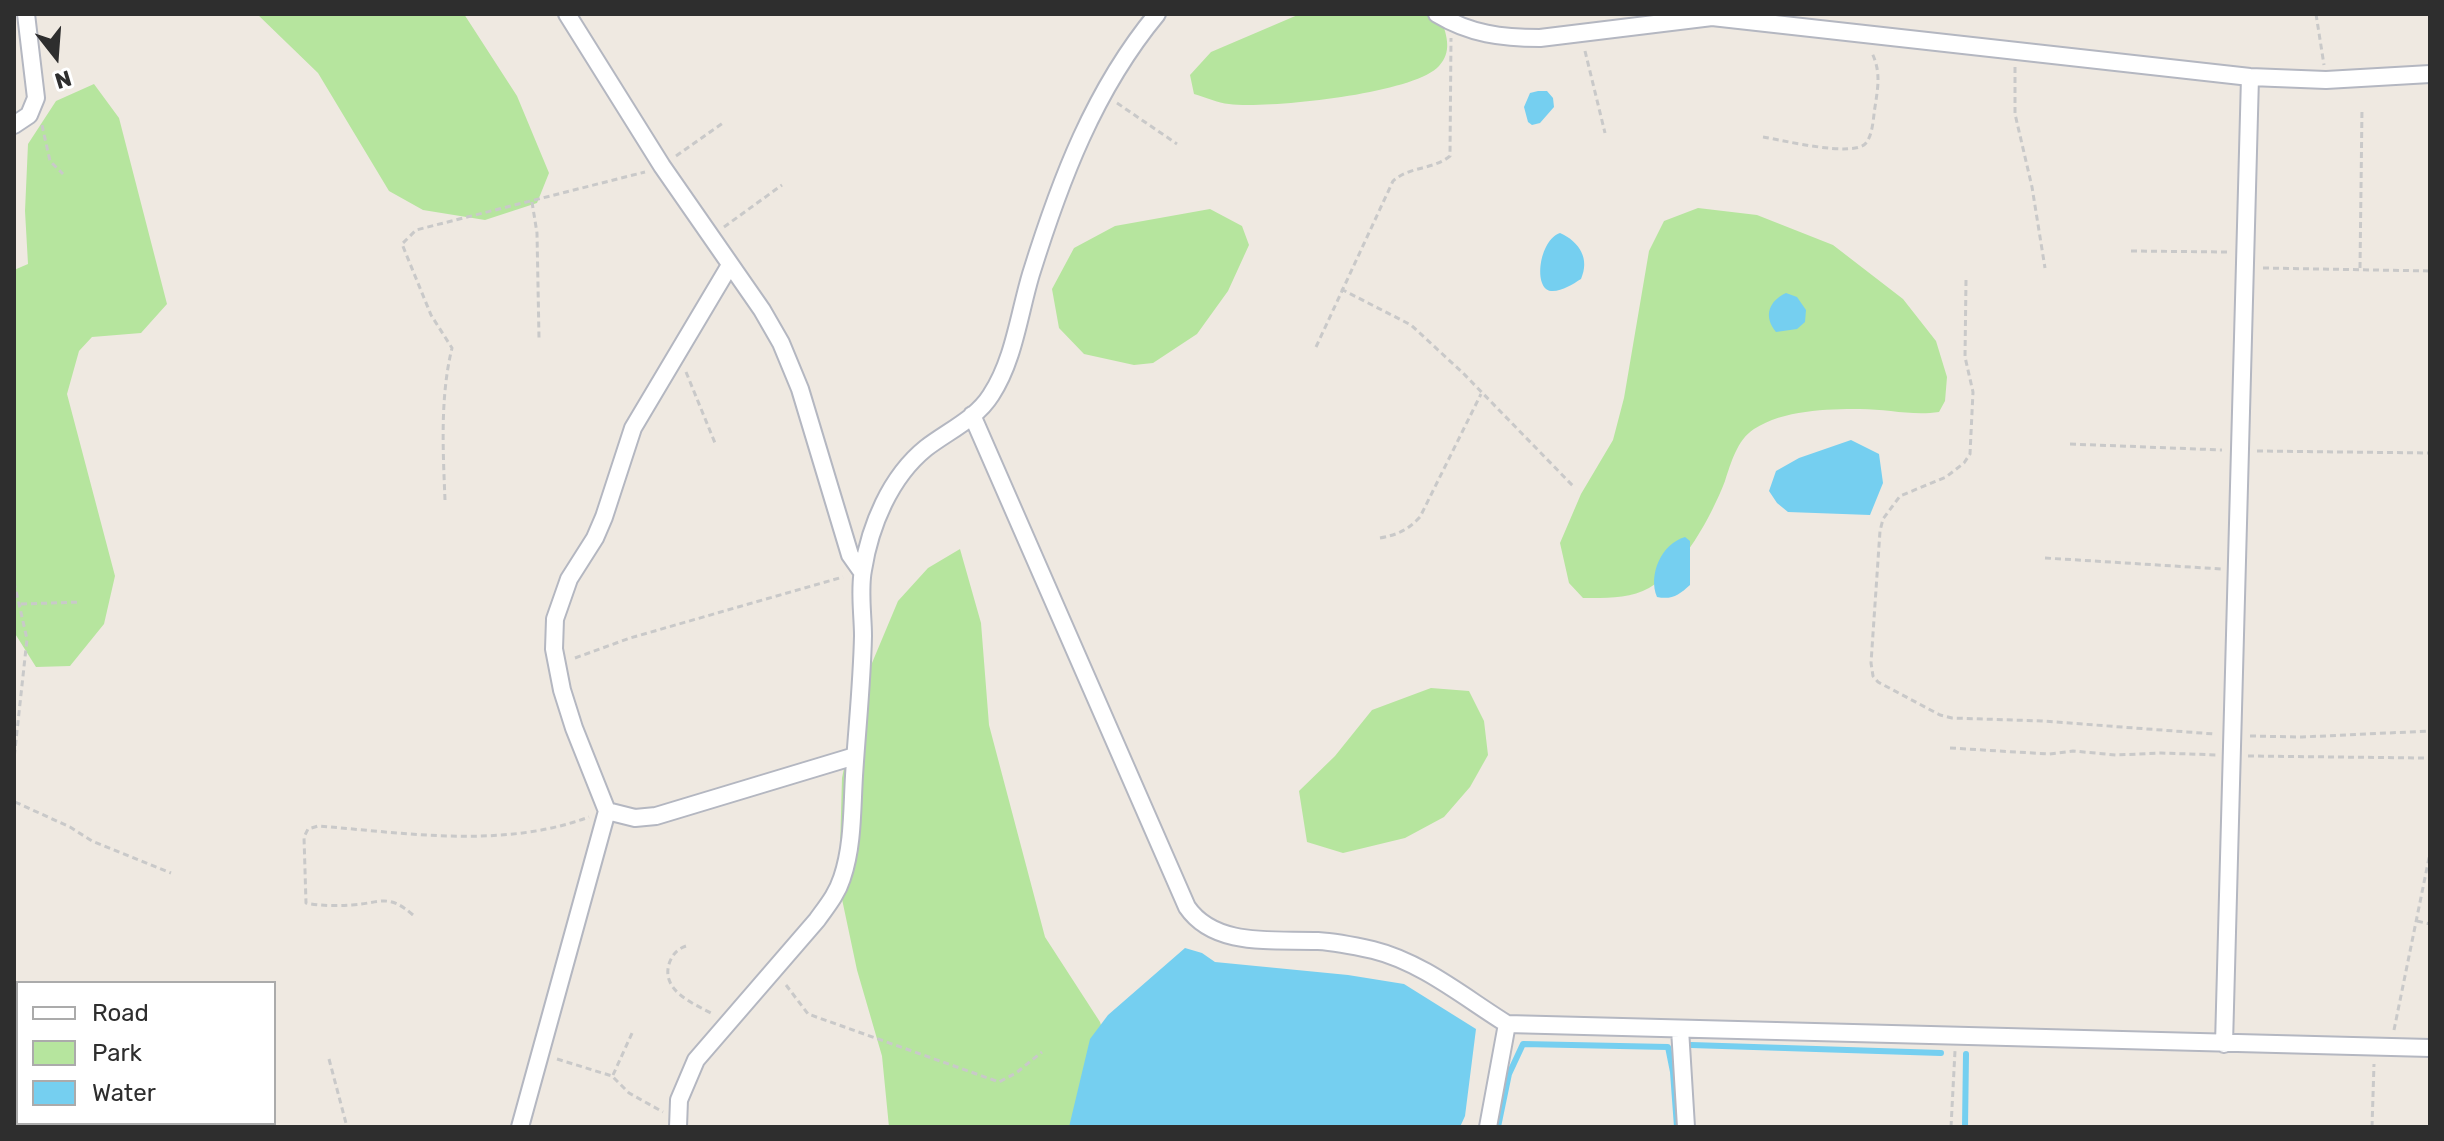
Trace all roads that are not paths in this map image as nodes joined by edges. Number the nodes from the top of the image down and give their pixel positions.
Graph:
1 (26, 14) edge
2 (567, 14) edge
3 (1157, 14) edge
4 (1437, 14) edge
5 (2430, 74) edge
6 (2250, 77) junction
7 (14, 125) edge
8 (730, 265) junction
9 (972, 415) junction
10 (862, 572) junction
11 (855, 756) junction
12 (607, 811) junction
13 (1507, 1024) junction
14 (1680, 1029) junction
15 (2224, 1044) junction
16 (2430, 1048) edge
17 (678, 1122) edge
18 (520, 1127) edge
19 (1488, 1127) edge
20 (1686, 1127) edge

1 - 7 street
2 - 8 street
3 - 9 street
4 - 6 street
5 - 6 street
6 - 15 street
8 - 10 street
8 - 12 street
9 - 10 street
9 - 13 street
10 - 11 street
11 - 12 street
11 - 17 street
12 - 18 street
13 - 14 street
13 - 19 street
14 - 15 street
14 - 20 street
15 - 16 street

